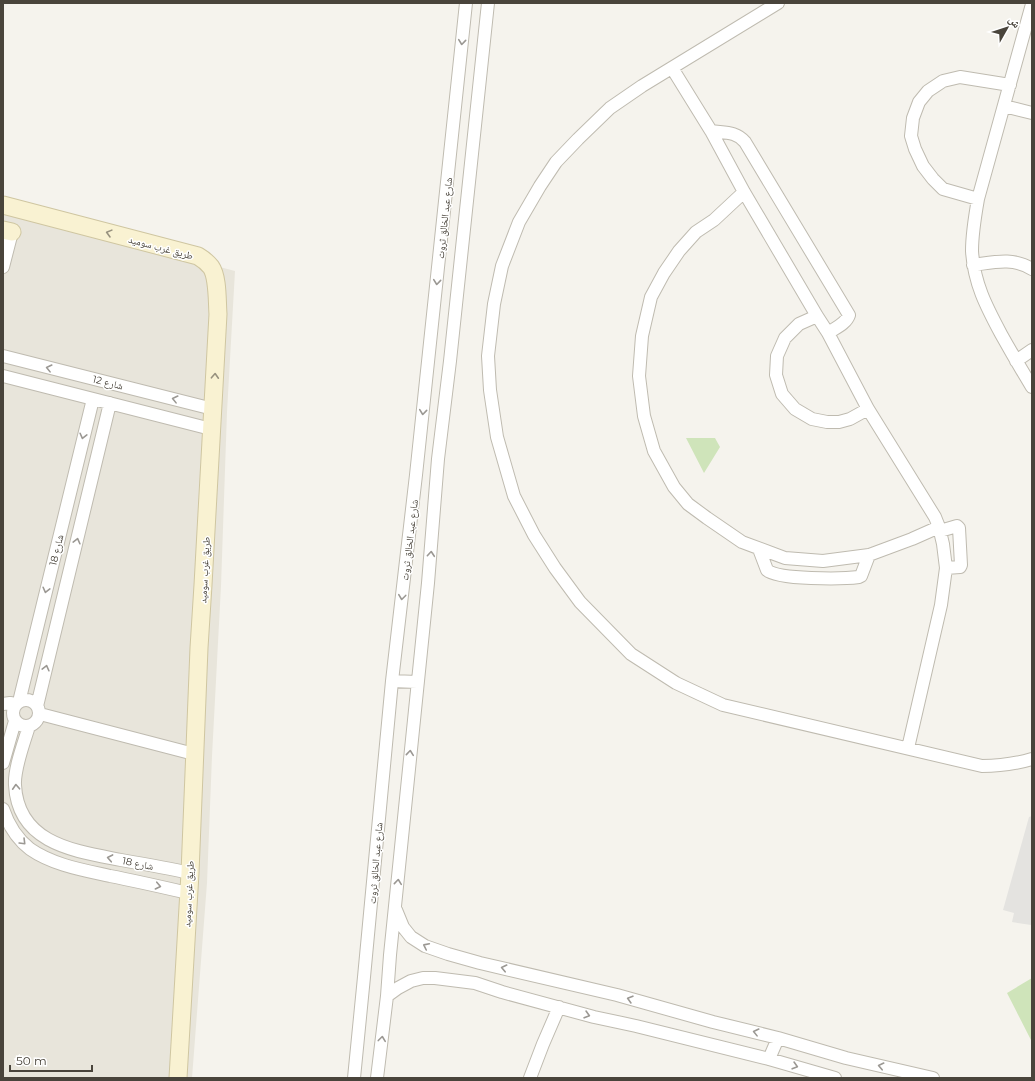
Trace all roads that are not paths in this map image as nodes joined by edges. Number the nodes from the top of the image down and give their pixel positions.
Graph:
1 (466, 3) edge
2 (488, 3) edge
3 (778, 3) edge
4 (1032, 4) edge
5 (672, 68) junction
6 (1010, 85) junction
7 (1004, 106) junction
8 (1032, 113) edge
9 (711, 131) junction
10 (744, 192) junction
11 (978, 199) junction
12 (10, 207) edge
13 (7, 231) edge
14 (974, 265) junction
15 (3, 268) edge
16 (1032, 269) edge
17 (817, 316) junction
18 (828, 333) junction
19 (1032, 350) edge
20 (3, 356) edge
21 (1016, 361) junction
22 (3, 376) edge
23 (1032, 387) edge
24 (93, 399) junction
25 (110, 403) junction
26 (868, 408) junction
27 (213, 409) junction
28 (212, 429) junction
29 (940, 529) junction
30 (758, 549) junction
31 (870, 555) junction
32 (946, 568) junction
33 (392, 681) junction
34 (417, 682) junction
35 (17, 703) junction
36 (3, 704) edge
37 (38, 710) junction
38 (11, 718) edge
39 (29, 726) junction
40 (908, 748) junction
41 (194, 754) junction
42 (1032, 759) edge
43 (3, 764) edge
44 (3, 809) edge
45 (190, 873) junction
46 (188, 893) junction
47 (395, 909) junction
48 (480, 963) junction
49 (476, 983) junction
50 (387, 996) junction
51 (559, 1007) junction
52 (778, 1038) junction
53 (769, 1059) junction
54 (900, 1074) edge
55 (178, 1078) edge
56 (354, 1078) edge
57 (377, 1078) edge
58 (530, 1078) edge
59 (835, 1078) edge
60 (933, 1078) edge

1 -> 33 street, شارع عبد الخالق ثروت
34 -> 2 street, شارع عبد الخالق ثروت
3 - 5 street
4 - 6 street
5 - 9 street
5 - 40 street
6 - 7 street
6 - 11 street
7 - 8 street
7 - 11 street
9 - 10 street
9 - 18 street
10 - 17 street
10 - 30 street
11 - 14 street
27 -> 12 street, طريق غرب سوميد
13 - 15 street
14 - 16 street
14 - 21 street
17 - 18 street
17 - 26 street
18 - 26 street
19 - 21 street
27 -> 20 street, شارع 12
21 - 23 street
22 - 24 street, شارع 12
24 - 25 street, شارع 12
24 -> 35 street, شارع 18
25 - 28 street, شارع 12
37 -> 25 street, شارع 18
26 - 29 street
27 - 28 street, طريق غرب سوميد
28 - 41 street, طريق غرب سوميد
29 - 31 street
29 - 32 street
29 - 32 street
30 - 31 street
30 - 31 street
32 - 40 street
33 - 34 street
33 - 56 street, شارع عبد الخالق ثروت
47 -> 34 street, شارع عبد الخالق ثروت
35 - 36 street
35 - 37 street
35 - 38 street
37 - 39 street
37 - 41 street
38 - 39 street
38 - 43 street
45 -> 39 street, شارع 18
40 - 42 street
41 - 45 street, طريق غرب سوميد
44 -> 46 street, شارع 18
45 - 46 street, طريق غرب سوميد
46 - 55 street, طريق غرب سوميد
48 -> 47 street
47 - 50 street, شارع عبد الخالق ثروت
48 - 49 street
52 -> 48 street
49 - 50 street
49 - 51 street
57 -> 50 street, شارع عبد الخالق ثروت
51 -> 53 street
51 - 58 street
52 - 53 street
54 -> 52 street
53 -> 59 street
54 - 60 street

